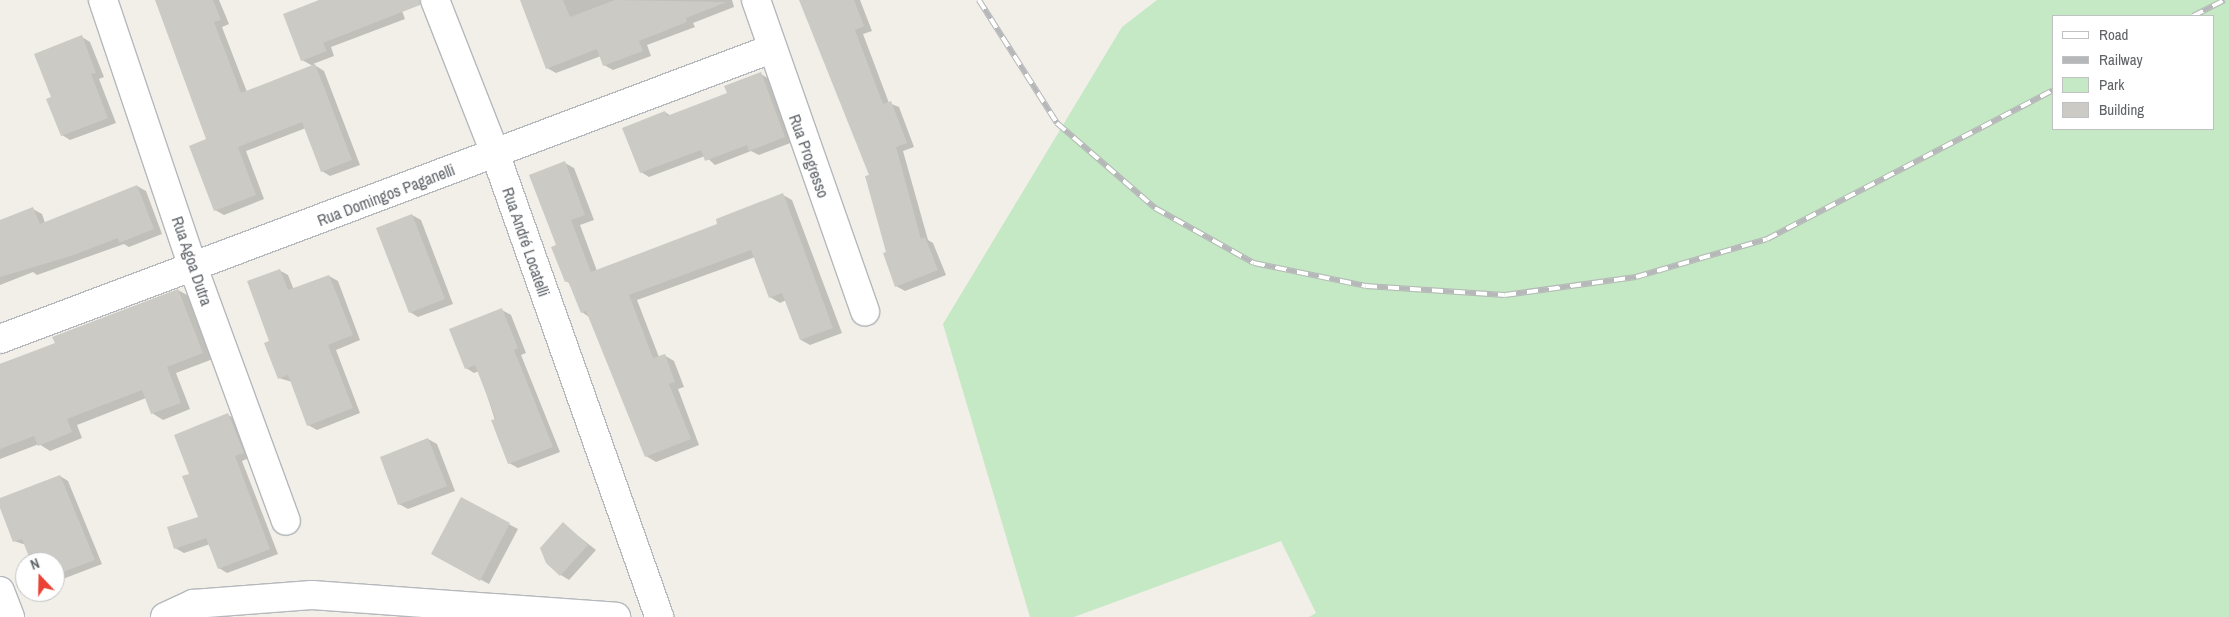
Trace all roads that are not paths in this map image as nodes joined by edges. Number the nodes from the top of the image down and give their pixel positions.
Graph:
1 (103, 0) edge
2 (435, 0) edge
3 (756, 0) edge
4 (771, 49) junction
5 (495, 153) junction
6 (193, 268) junction
7 (865, 311) dead end
8 (0, 339) edge
9 (286, 521) dead end
10 (0, 591) edge
11 (10, 617) edge
12 (165, 617) edge
13 (616, 617) edge
14 (659, 617) edge

1 - 6 street, Rua Agoa Dutra
2 - 5 street, Rua André Locatelli
3 - 4 street, Rua Progresso
4 - 5 street, Rua Domingos Paganelli
4 - 7 street, Rua Progresso
5 - 6 street, Rua Domingos Paganelli
5 - 14 street, Rua André Locatelli
6 - 8 street, Rua Domingos Paganelli
6 - 9 street, Rua Agoa Dutra
10 - 11 street
12 - 13 street

